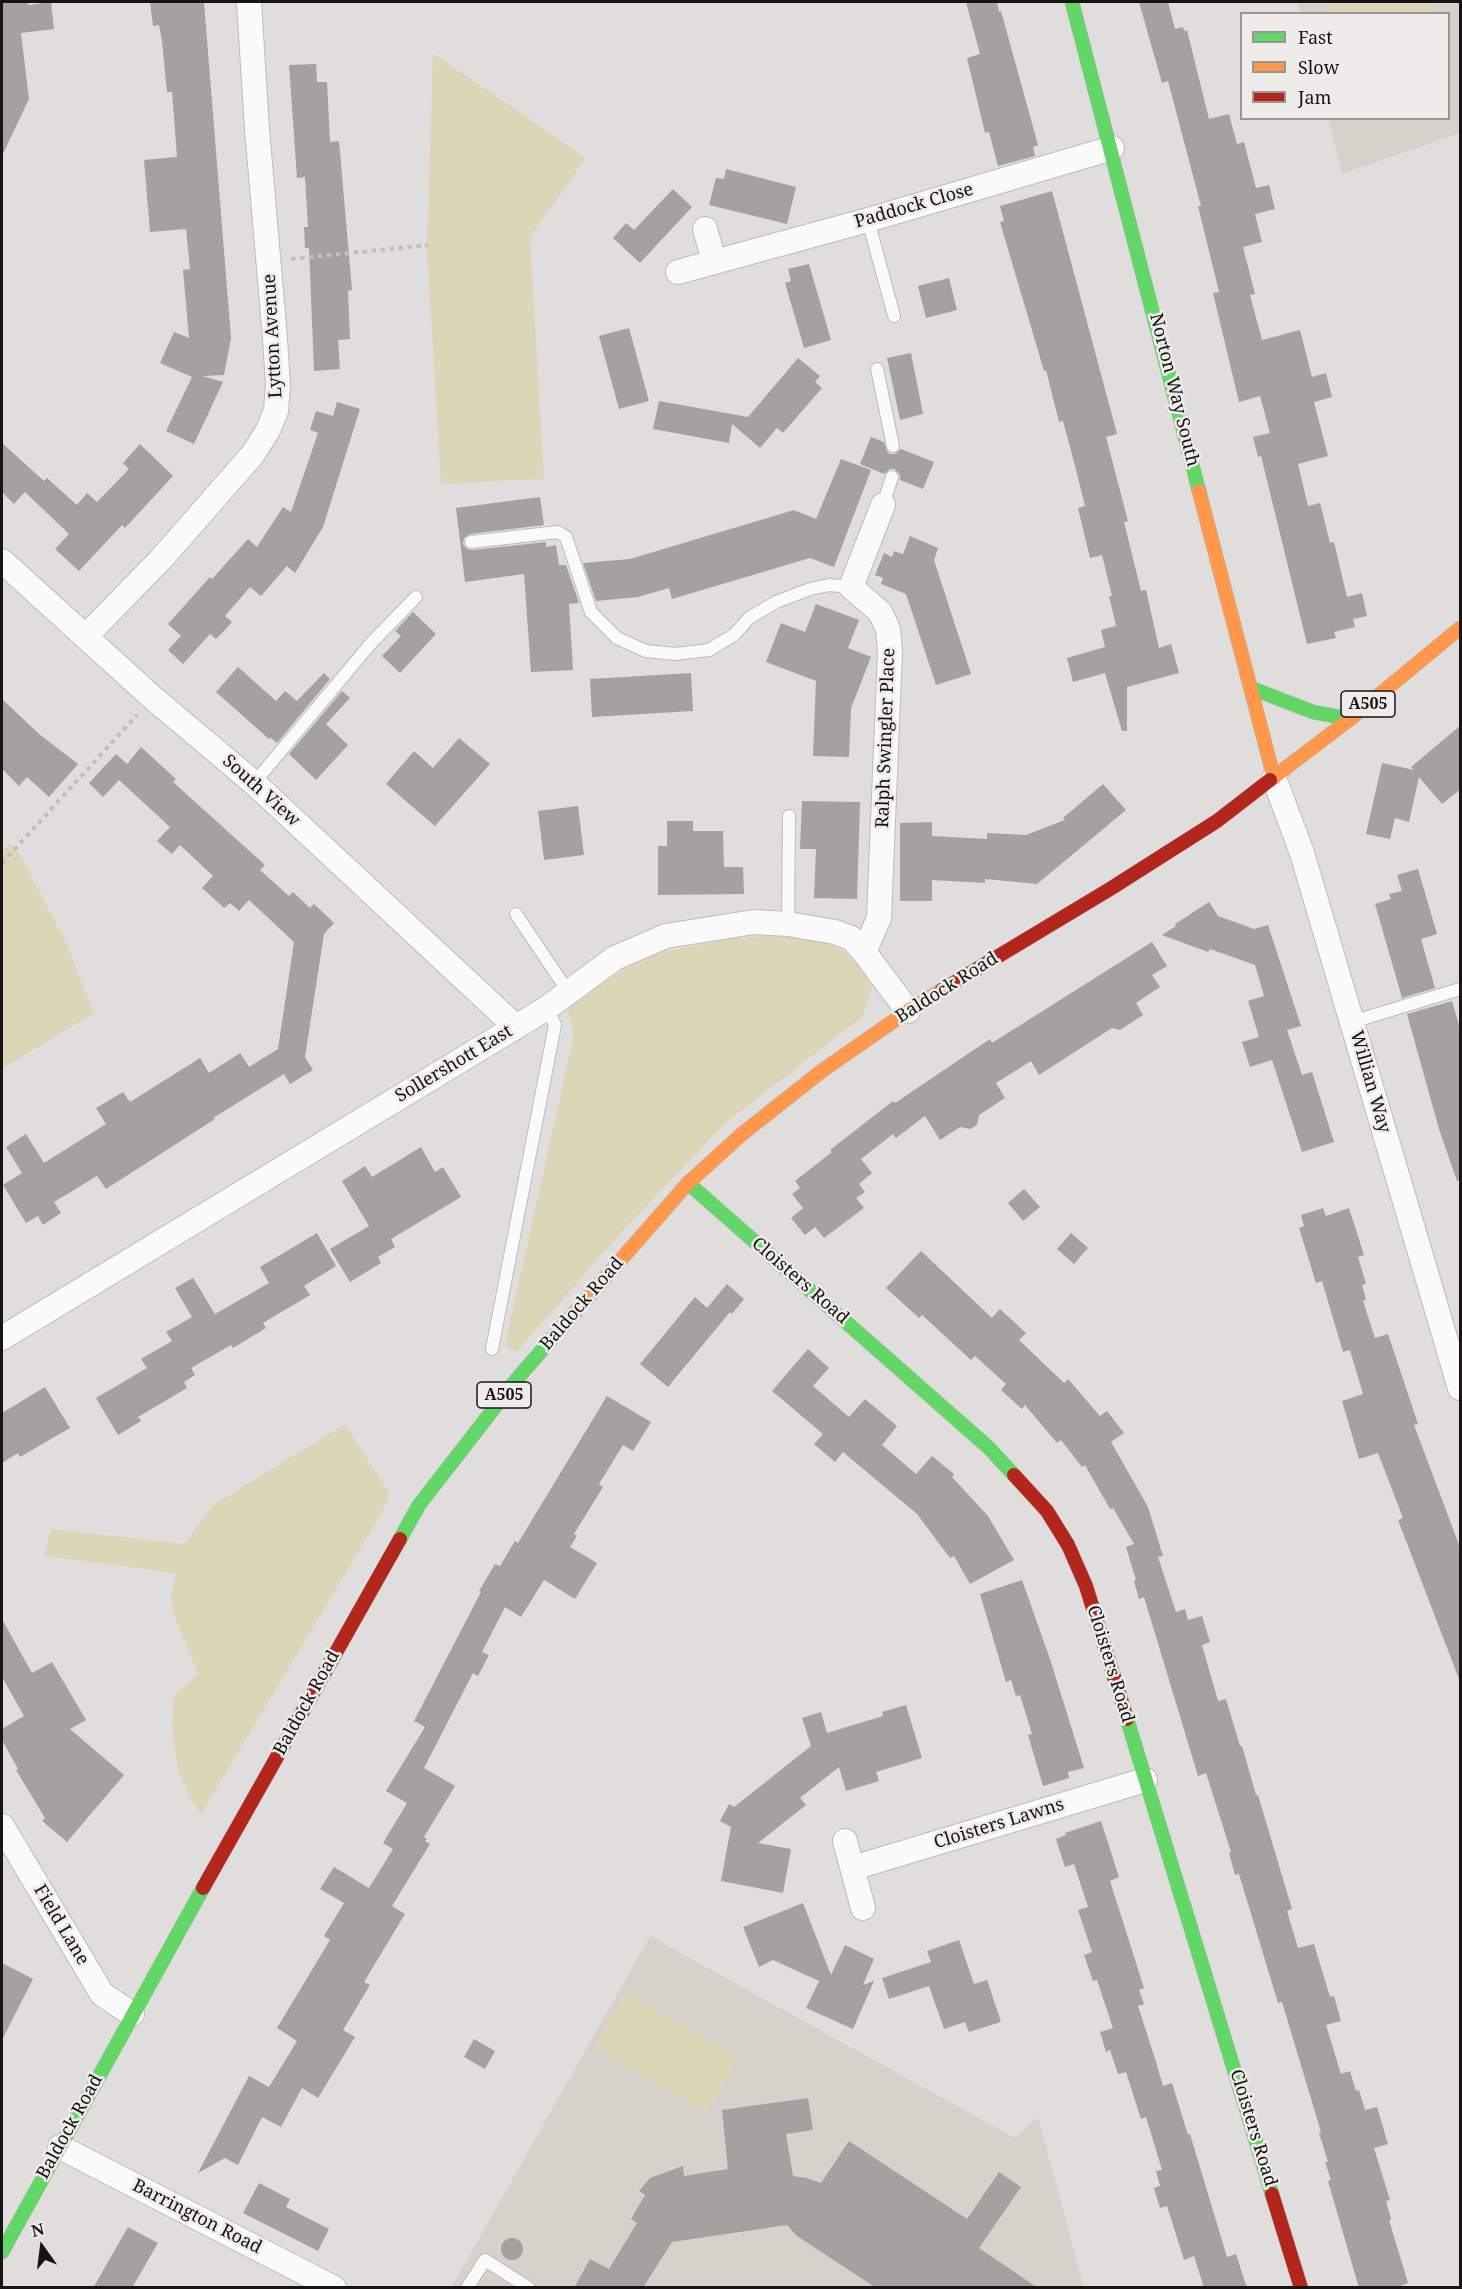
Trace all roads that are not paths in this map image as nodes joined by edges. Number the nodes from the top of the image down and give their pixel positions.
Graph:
1 (249, 2) edge
2 (1072, 2) edge
3 (1112, 148) junction
4 (868, 220) junction
5 (705, 229) dead end
6 (714, 261) junction
7 (678, 272) dead end
8 (894, 316) dead end
9 (877, 369) dead end
10 (893, 446) dead end
11 (892, 477) dead end
12 (883, 505) joint
13 (471, 543) dead end
14 (2, 561) edge
15 (851, 586) junction
16 (416, 597) dead end
17 (1461, 628) edge
18 (86, 636) junction
19 (1251, 688) junction
20 (1350, 719) junction
21 (1274, 778) junction
22 (254, 783) junction
23 (789, 816) dead end
24 (516, 914) dead end
25 (789, 924) junction
26 (864, 952) junction
27 (1461, 990) edge
28 (569, 993) junction
29 (547, 1008) junction
30 (908, 1011) junction
31 (1352, 1022) junction
32 (516, 1027) junction
33 (688, 1183) junction
34 (2, 1338) edge
35 (492, 1349) dead end
36 (1461, 1388) edge
37 (1145, 1780) junction
38 (2, 1826) edge
39 (845, 1841) dead end
40 (853, 1868) junction
41 (864, 1908) dead end
42 (132, 2014) junction
43 (60, 2147) junction
44 (2, 2252) edge
45 (334, 2288) edge
46 (467, 2288) edge
47 (529, 2288) edge
48 (1301, 2288) edge

1 - 18 street, Lytton Avenue
2 - 3 main road, Norton Way South
3 - 4 street, Paddock Close
3 - 19 main road, Norton Way South
4 - 6 street, Paddock Close
4 - 8 lane
5 - 6 street
6 - 7 street, Paddock Close
9 - 10 lane
11 - 12 lane
12 - 15 street
13 - 15 lane
14 - 18 street, South View
15 - 26 street, Ralph Swingler Place
16 - 22 lane
17 - 20 main road, Baldock Road / A505
18 - 22 street, South View
19 - 20 main road
19 - 21 main road, Norton Way South
20 - 21 main road, Baldock Road / A505
21 - 30 main road, Baldock Road / A505
21 - 31 street, Willian Way
22 - 32 street, South View
23 - 25 lane
24 - 28 lane
25 - 26 street, Sollershott East
25 - 28 street, Sollershott East
26 - 30 street, Sollershott East
27 - 31 lane
28 - 29 street, Sollershott East
29 - 32 street, Sollershott East
29 - 35 lane
30 - 33 main road, Baldock Road / A505
31 - 36 street, Willian Way
32 - 34 street, Sollershott East
33 - 37 main road, Cloisters Road
33 - 42 main road, Baldock Road / A505
37 - 40 street, Cloisters Lawns
37 - 48 main road, Cloisters Road
38 - 42 street, Field Lane
39 - 40 street
40 - 41 street
42 - 43 main road, Baldock Road / A505
43 - 44 main road, Baldock Road / A505
43 - 45 street, Barrington Road
46 - 47 lane

